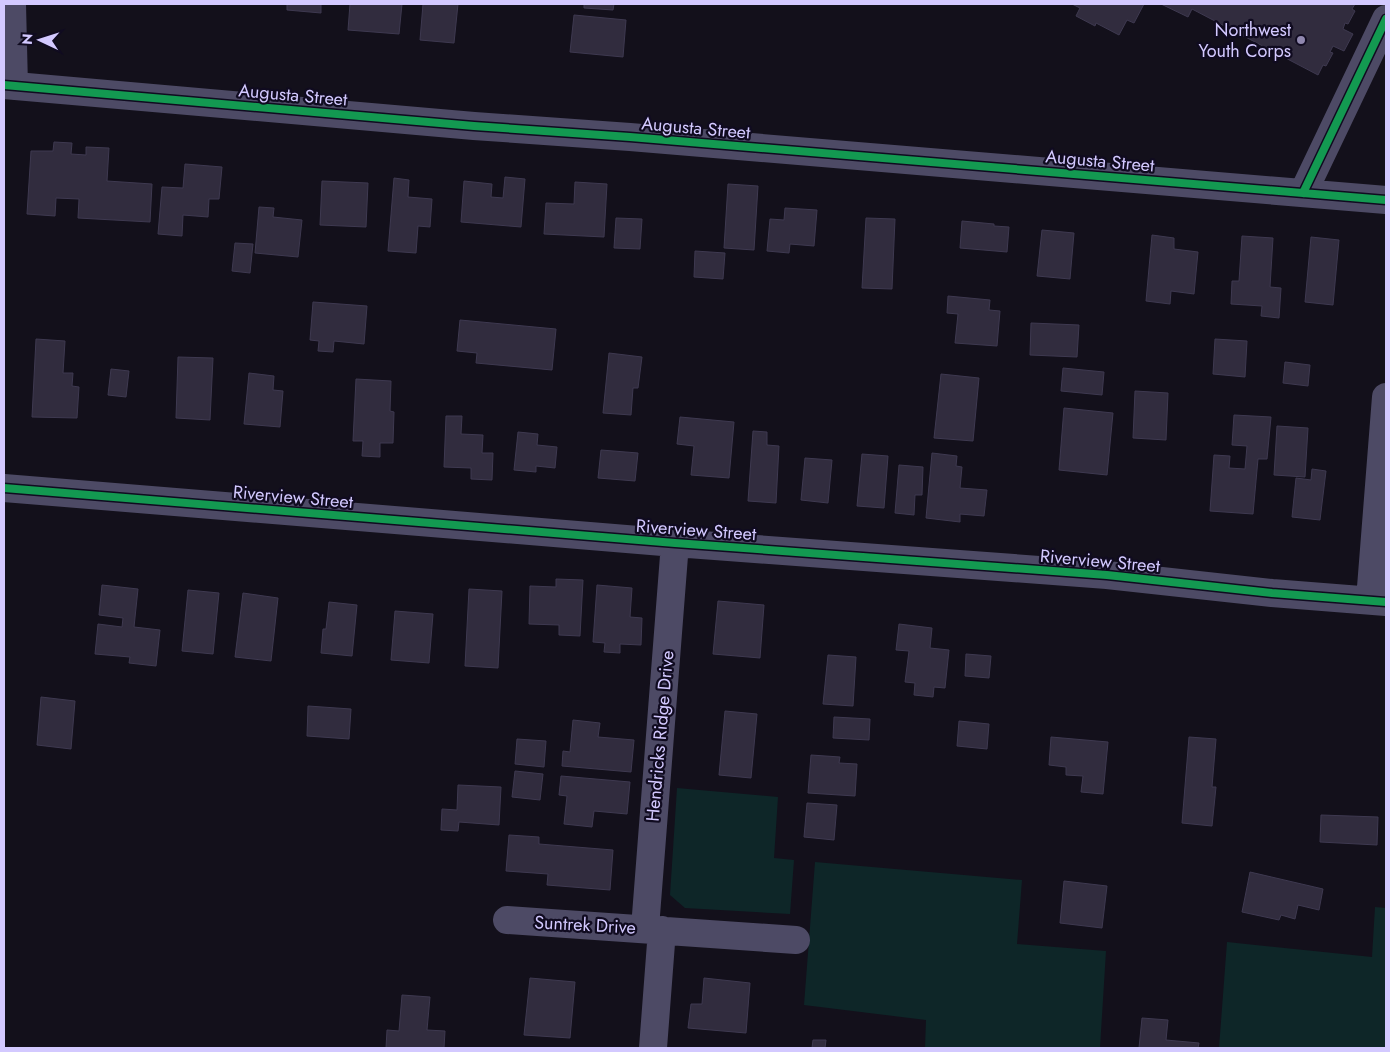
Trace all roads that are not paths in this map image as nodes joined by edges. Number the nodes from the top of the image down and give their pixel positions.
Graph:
1 (12, 4) edge
2 (1386, 19) edge
3 (7, 88) edge
4 (1303, 193) junction
5 (1386, 200) edge
6 (1386, 397) edge
7 (4, 488) edge
8 (675, 543) junction
9 (1378, 601) edge
10 (507, 920) dead end
11 (654, 929) junction
12 (796, 940) dead end
13 (653, 1048) edge

1 - 3 street
2 - 4 street
3 - 4 street, Augusta Street
4 - 5 street, Augusta Street
6 - 9 street
7 - 8 street, Riverview Street
8 - 9 street, Riverview Street
8 - 11 street, Hendricks Ridge Drive
10 - 11 street, Suntrek Drive
11 - 12 street, Suntrek Drive
11 - 13 street

